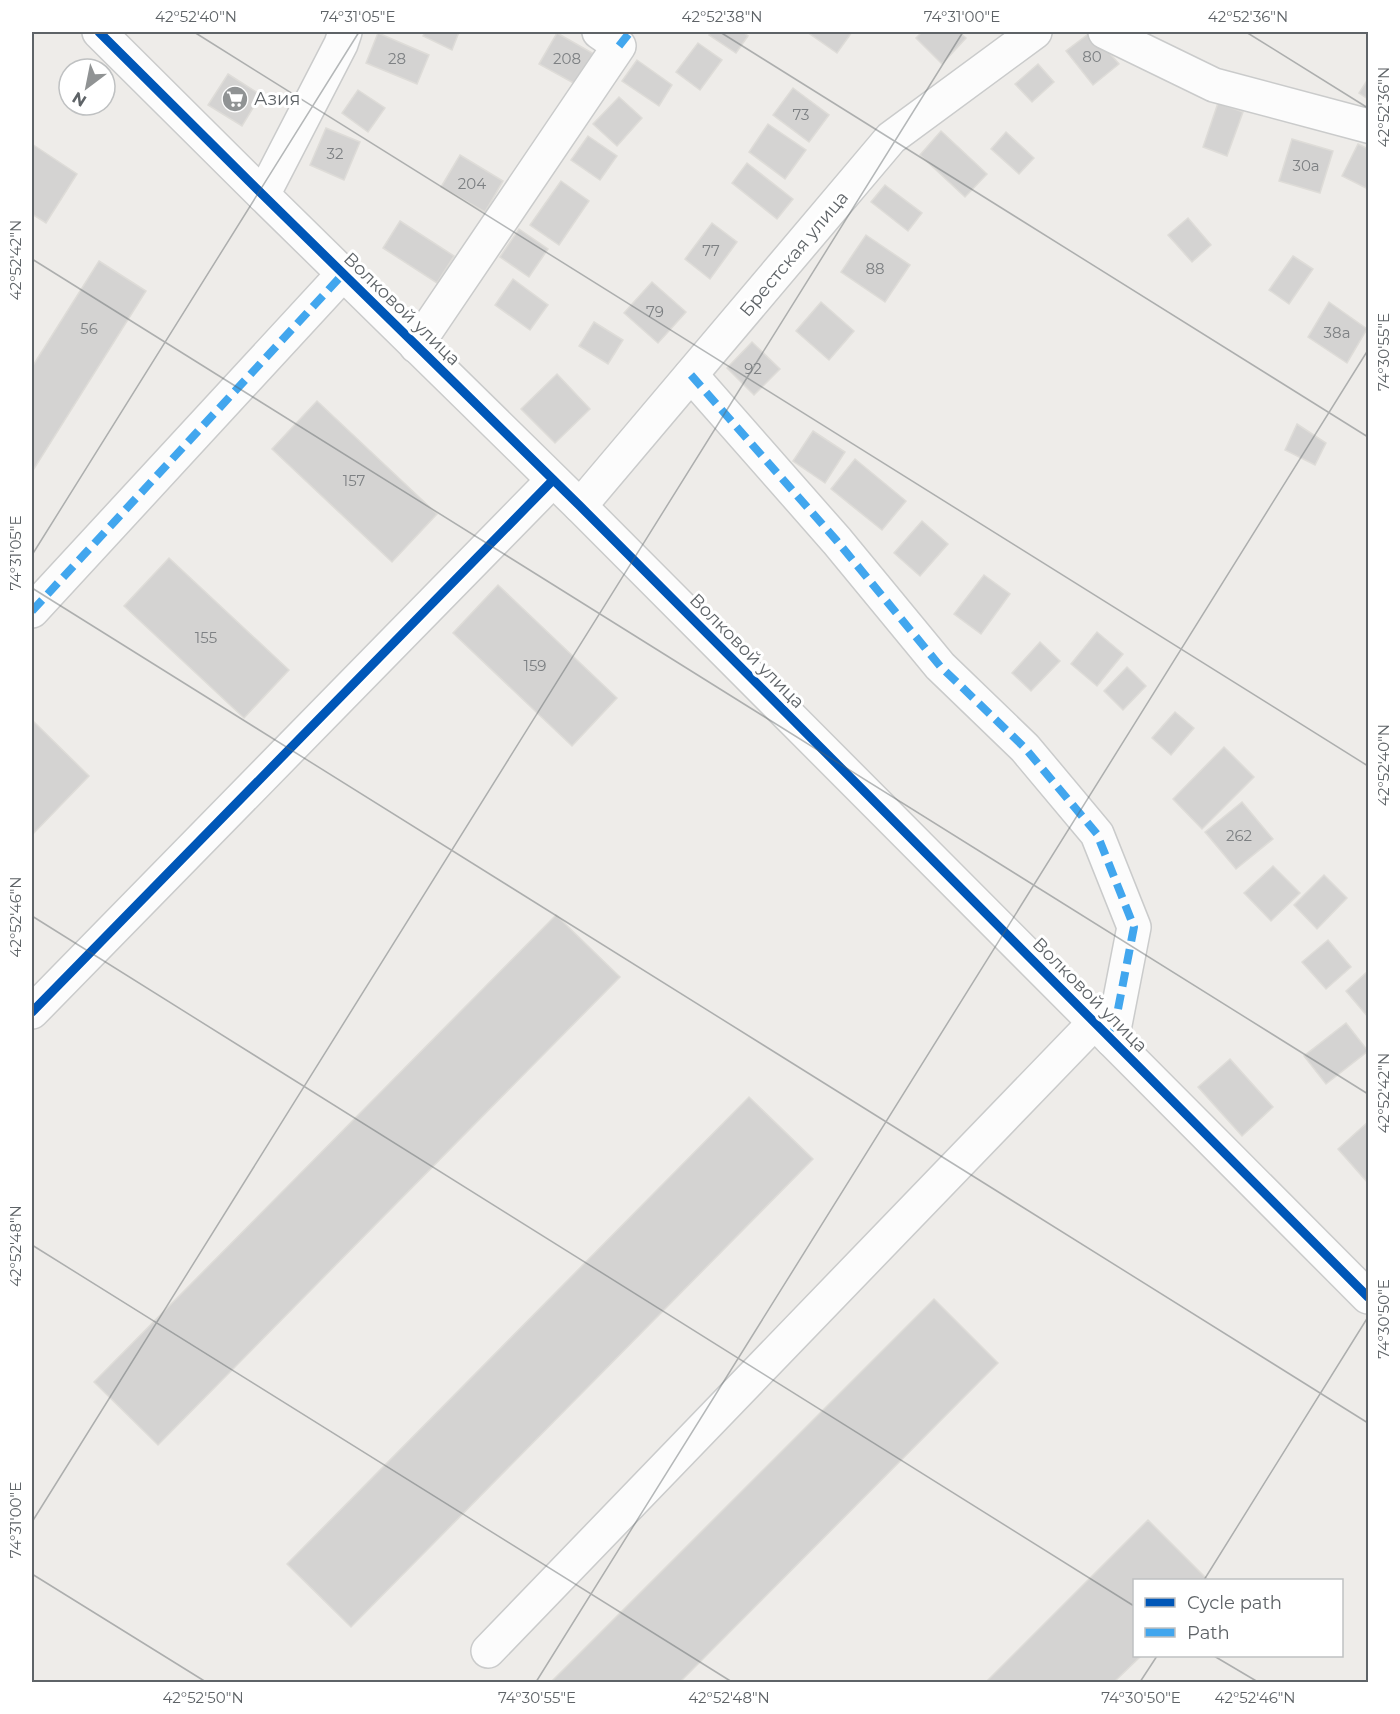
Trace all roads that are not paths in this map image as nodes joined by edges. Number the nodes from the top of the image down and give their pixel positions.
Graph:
1 (99, 32) edge
2 (345, 32) edge
3 (1035, 32) edge
4 (1105, 32) edge
5 (616, 36) edge
6 (1368, 126) edge
7 (263, 195) junction
8 (343, 274) junction
9 (416, 346) junction
10 (691, 375) junction
11 (553, 480) junction
12 (580, 506) junction
13 (32, 611) edge
14 (32, 1012) edge
15 (1103, 1031) junction
16 (1368, 1297) edge
17 (488, 1651) dead end

1 - 7 street, Волковой улица
2 - 7 street
3 - 10 street, Брестская улица
4 - 6 street
5 - 9 street, Волковой улица
7 - 8 street, Волковой улица
8 - 9 street, Волковой улица
8 - 13 street
9 - 11 street, Волковой улица
10 - 12 street, Брестская улица
10 - 15 street
11 - 12 street, Волковой улица
11 - 14 street
12 - 15 street, Волковой улица
15 - 16 street, Волковой улица
15 - 17 street

